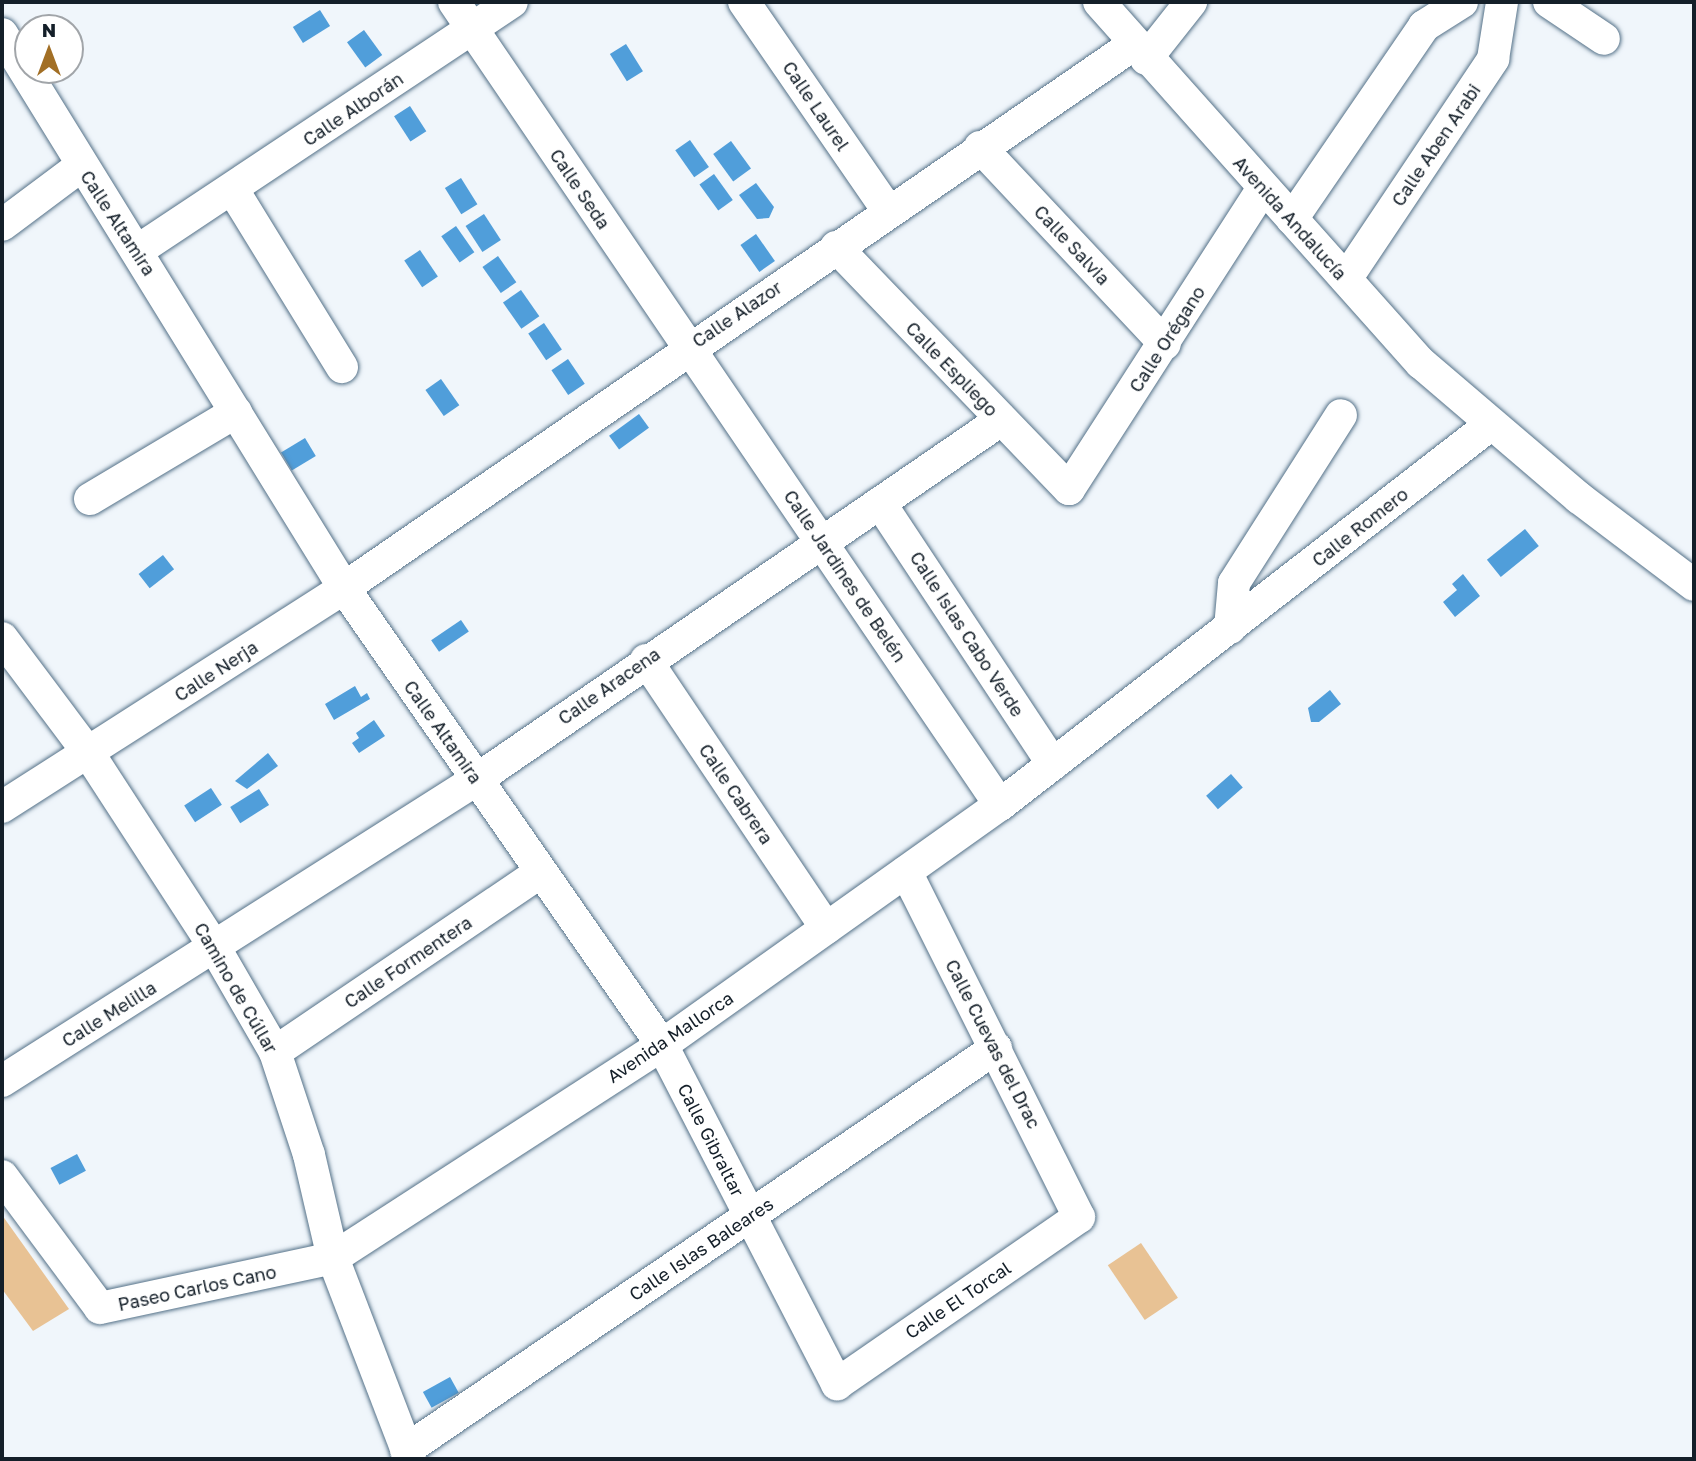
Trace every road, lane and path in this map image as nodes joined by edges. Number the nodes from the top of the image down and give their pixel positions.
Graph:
1 (454, 2) edge
2 (512, 2) edge
3 (744, 2) edge
4 (1099, 2) edge
5 (1191, 2) edge
6 (1462, 2) edge
7 (1502, 2) edge
8 (1549, 2) edge
9 (472, 29) junction
10 (2, 33) edge
11 (1604, 39) dead end
12 (1139, 52) junction
13 (980, 147) junction
14 (81, 166) junction
15 (1263, 187) junction
16 (233, 190) junction
17 (888, 211) junction
18 (1292, 219) junction
19 (2, 225) edge
20 (835, 247) junction
21 (137, 251) junction
22 (1346, 279) junction
23 (1165, 344) junction
24 (688, 348) junction
25 (342, 367) dead end
26 (236, 412) junction
27 (1341, 415) dead end
28 (1001, 420) junction
29 (1490, 425) junction
30 (1069, 489) joint
31 (90, 499) dead end
32 (880, 503) junction
33 (823, 541) junction
34 (1694, 585) edge
35 (344, 588) junction
36 (1230, 628) junction
37 (2, 638) edge
38 (646, 660) junction
39 (89, 754) junction
40 (1053, 764) junction
41 (476, 780) junction
42 (1000, 805) junction
43 (2, 807) edge
44 (541, 872) junction
45 (906, 872) junction
46 (827, 928) junction
47 (215, 948) junction
48 (662, 1045) junction
49 (996, 1048) junction
50 (275, 1052) junction
51 (2, 1081) edge
52 (2, 1176) edge
53 (750, 1216) junction
54 (1079, 1217) joint
55 (333, 1258) junction
56 (837, 1384) joint
57 (408, 1455) edge

1 - 9 street, Calle Seda
2 - 9 street, Calle Alborán
3 - 17 street, Calle Laurel
4 - 12 street, Avenida Andalucía
5 - 12 street, Calle Alazor
6 - 18 street
7 - 22 street, Calle Aben Arabi
8 - 11 street
9 - 16 street, Calle Alborán
9 - 24 street, Calle Seda
10 - 14 street, Calle Altamira
12 - 13 street, Calle Alazor
12 - 15 street, Avenida Andalucía
13 - 17 street, Calle Alazor
13 - 23 street, Calle Salvia
14 - 19 street
14 - 21 street, Calle Altamira
15 - 18 street, Avenida Andalucía
15 - 23 street, Calle Orégano
16 - 21 street, Calle Alborán
16 - 25 street
17 - 20 street, Calle Alazor
18 - 22 street, Avenida Andalucía
20 - 24 street, Calle Alazor
20 - 28 street, Calle Espliego
21 - 26 street, Calle Altamira
22 - 29 street, Avenida Andalucía
23 - 30 street, Calle Orégano
24 - 33 street, Calle Jardines de Belén
24 - 35 street, Calle Alazor
26 - 31 street
26 - 35 street, Calle Altamira
27 - 36 street
28 - 30 street, Calle Espliego
28 - 32 street, Calle Aracena
29 - 34 street, Avenida Andalucía
29 - 36 street, Calle Romero
32 - 33 street, Calle Aracena
32 - 40 street, Calle Islas Cabo Verde
33 - 38 street, Calle Aracena
33 - 42 street, Calle Jardines de Belén
35 - 39 street, Calle Nerja
35 - 41 street, Calle Altamira
36 - 40 street, Calle Romero
37 - 39 street, Camino de Cúllar
38 - 41 street, Calle Aracena
38 - 46 street, Calle Cabrera
39 - 43 street, Calle Nerja
39 - 47 street, Camino de Cúllar
40 - 42 street, Calle Romero
41 - 44 street, Calle Altamira
41 - 47 street, Calle Aracena
42 - 45 street, Avenida Mallorca
44 - 48 street, Calle Altamira
44 - 50 street, Calle Formentera
45 - 46 street, Avenida Mallorca
45 - 49 street, Calle Cuevas del Drac
46 - 48 street, Avenida Mallorca
47 - 50 street, Camino de Cúllar
47 - 51 street, Calle Melilla
48 - 53 street, Calle Gibraltar
48 - 55 street, Avenida Mallorca
49 - 53 street, Calle Islas Baleares
49 - 54 street, Calle Cuevas del Drac
50 - 55 street, Camino de Cúllar
52 - 55 street, Paseo Carlos Cano
53 - 56 street, Calle Gibraltar
53 - 57 street, Calle Islas Baleares
54 - 56 street, Calle El Torcal
55 - 57 street, Camino de Cúllar

